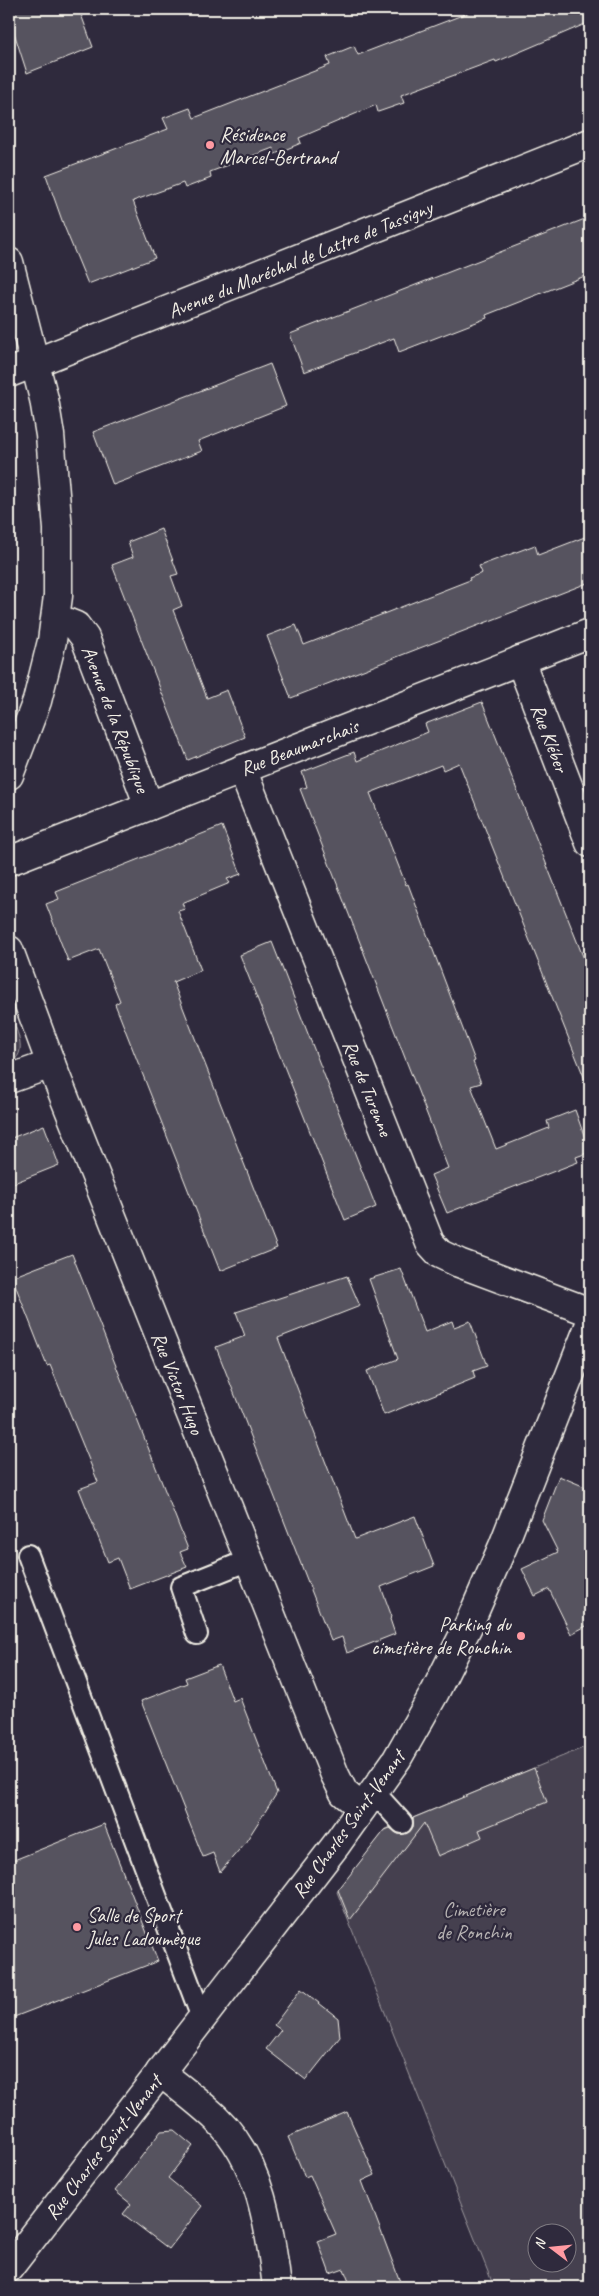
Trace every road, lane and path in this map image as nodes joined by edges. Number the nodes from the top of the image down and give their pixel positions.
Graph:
1 (590, 144) edge
2 (9, 262) edge
3 (36, 362) junction
4 (9, 373) edge
5 (56, 618) junction
6 (590, 633) edge
7 (520, 660) junction
8 (242, 769) junction
9 (9, 775) edge
10 (149, 806) junction
11 (590, 843) edge
12 (9, 861) edge
13 (9, 950) edge
14 (51, 1064) junction
15 (9, 1079) edge
16 (590, 1312) edge
17 (590, 1324) edge
18 (28, 1555) dead end
19 (249, 1560) junction
20 (197, 1634) dead end
21 (368, 1800) junction
22 (402, 1823) dead end
23 (202, 2018) junction
24 (160, 2072) junction
25 (9, 2268) edge
26 (277, 2287) edge

1 - 3 street, Avenue du Maréchal de Lattre de Tassigny
2 - 3 street, Avenue de la République
3 - 4 street, Avenue du Maréchal de Lattre de Tassigny
3 - 5 street, Avenue de la République
5 - 9 street, Avenue de la République
5 - 10 street, Avenue de la République
6 - 7 street, Rue Beaumarchais
7 - 8 street, Rue Beaumarchais
7 - 11 street, Rue Kléber
8 - 10 street, Rue Beaumarchais
8 - 16 street, Rue de Turenne
10 - 12 street, Rue Beaumarchais
13 - 14 street, Rue Victor Hugo
14 - 15 street
14 - 19 street, Rue Victor Hugo
17 - 21 street, Rue Charles Saint-Venant
18 - 23 lane
19 - 20 lane
19 - 21 street, Rue Victor Hugo
21 - 22 lane
21 - 23 street, Rue Charles Saint-Venant
23 - 24 street, Rue Charles Saint-Venant
24 - 25 street, Rue Charles Saint-Venant
24 - 26 street

